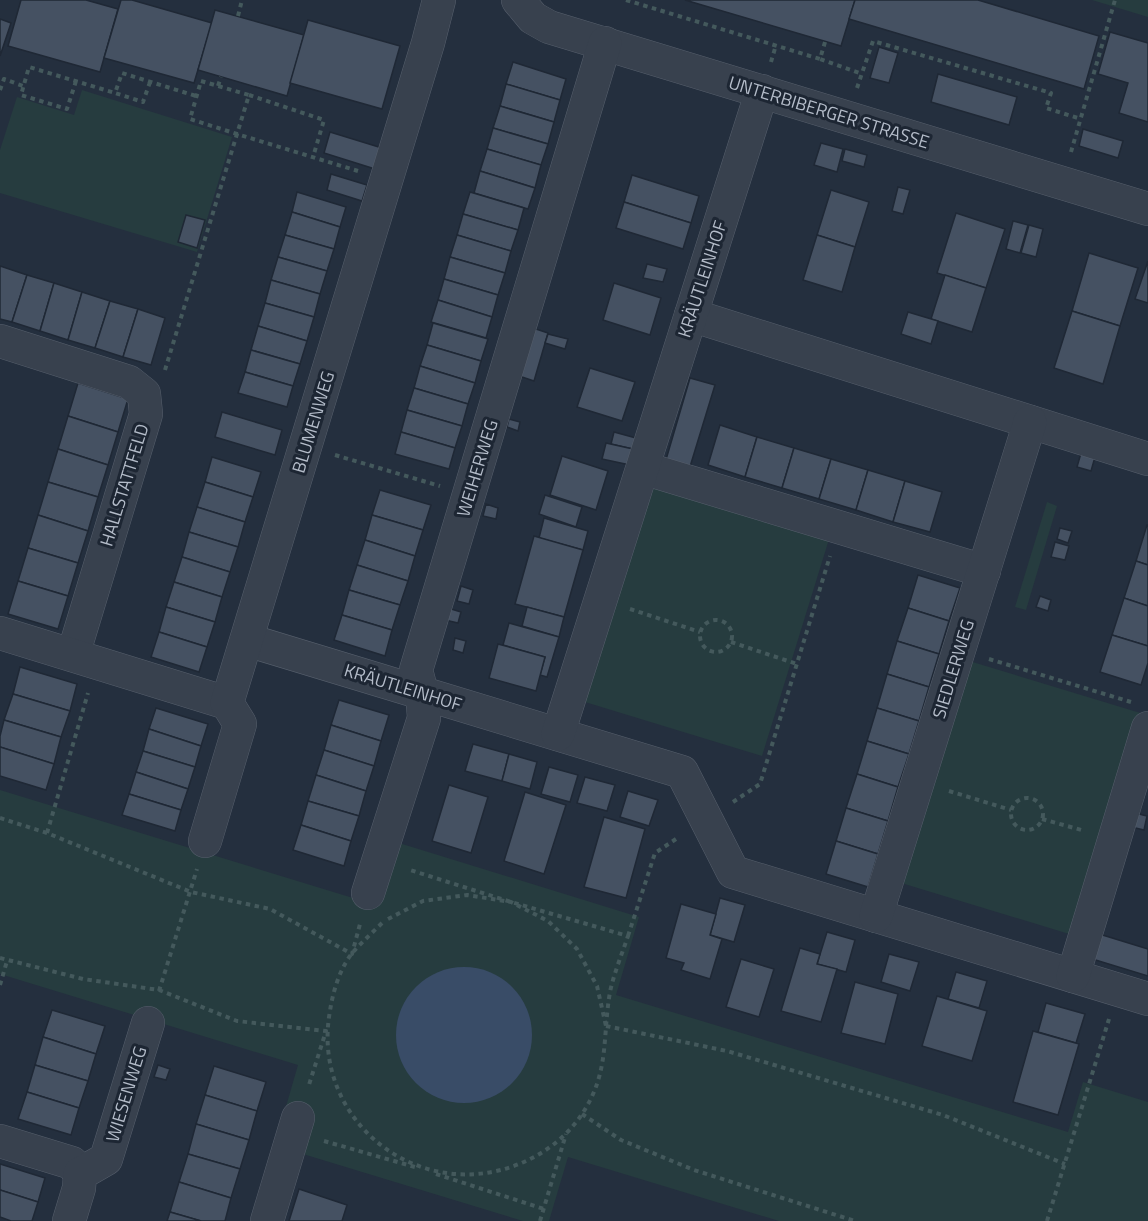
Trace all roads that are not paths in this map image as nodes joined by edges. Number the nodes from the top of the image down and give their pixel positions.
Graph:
1 (438, 0) edge
2 (452, 0) edge
3 (460, 0) edge
4 (518, 0) edge
5 (605, 43) junction
6 (762, 91) junction
7 (1148, 209) edge
8 (691, 315) junction
9 (0, 341) edge
10 (1030, 422) junction
11 (1148, 459) edge
12 (643, 468) junction
13 (984, 571) junction
14 (0, 633) edge
15 (247, 640) junction
16 (85, 659) junction
17 (422, 693) junction
18 (227, 703) junction
19 (1142, 716) edge
20 (558, 734) junction
21 (204, 841) dead end
22 (368, 893) dead end
23 (876, 916) junction
24 (1073, 976) junction
25 (1133, 994) edge
26 (148, 1023) road end
27 (296, 1125) road end
28 (0, 1141) edge
29 (80, 1174) junction
30 (69, 1221) edge
31 (267, 1221) edge

1 - 15 street, BLUMENWEG
2 - 3 street
4 - 5 street, UNTERBIBERGER STRASSE
5 - 6 street, UNTERBIBERGER STRASSE
5 - 17 street, WEIHERWEG
6 - 7 street, UNTERBIBERGER STRASSE
6 - 8 street, KRÄUTLEINHOF
8 - 10 street
8 - 12 street, KRÄUTLEINHOF
9 - 16 street, HALLSTATTFELD
10 - 11 street
10 - 13 street, SIEDLERWEG
12 - 13 street
12 - 20 street, KRÄUTLEINHOF
13 - 23 street, SIEDLERWEG
14 - 16 street
15 - 17 street, KRÄUTLEINHOF
15 - 18 street, BLUMENWEG
16 - 18 street
17 - 20 street, KRÄUTLEINHOF
17 - 22 street, WEIHERWEG
18 - 21 street
19 - 24 street
20 - 23 street, KRÄUTLEINHOF
23 - 24 street
24 - 25 street
26 - 29 street, WIESENWEG
27 - 31 street
28 - 29 street
29 - 30 street

